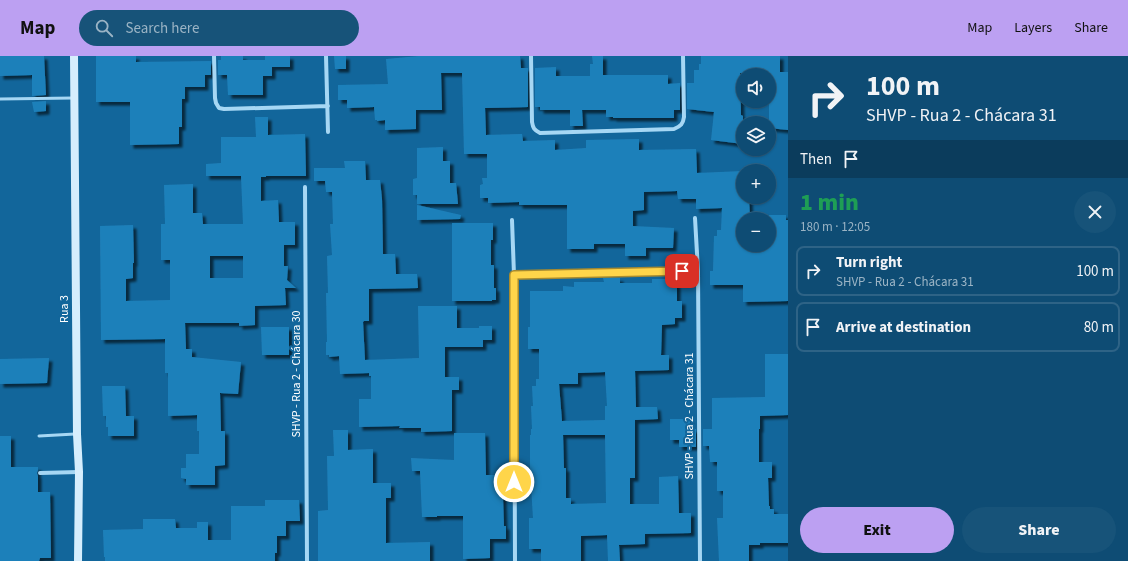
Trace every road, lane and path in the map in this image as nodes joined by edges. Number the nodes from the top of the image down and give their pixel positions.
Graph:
1 (74, 56) edge
2 (214, 56) edge
3 (326, 56) edge
4 (531, 56) edge
5 (683, 56) edge
6 (75, 98) junction
7 (0, 99) edge
8 (328, 106) junction
9 (328, 132) dead end
10 (305, 187) dead end
11 (695, 218) dead end
12 (512, 220) dead end
13 (698, 271) junction
14 (514, 275) junction
15 (77, 434) junction
16 (39, 436) dead end
17 (79, 472) junction
18 (40, 473) dead end
19 (78, 561) edge
20 (307, 561) edge
21 (515, 561) edge
22 (700, 561) edge

1 - 6 main road, Rua 3
2 - 8 street
3 - 8 street
4 - 5 street
6 - 7 lane
6 - 15 main road, Rua 3
8 - 9 street
10 - 20 street, SHVP - Rua 2 - Chácara 30
11 - 13 street, SHVP - Rua 2 - Chácara 31
12 - 14 street
13 - 14 street
13 - 22 street, SHVP - Rua 2 - Chácara 31
14 - 21 street
15 - 16 lane
15 - 17 main road, Rua 3
17 - 18 street
17 - 19 main road, Rua 3

